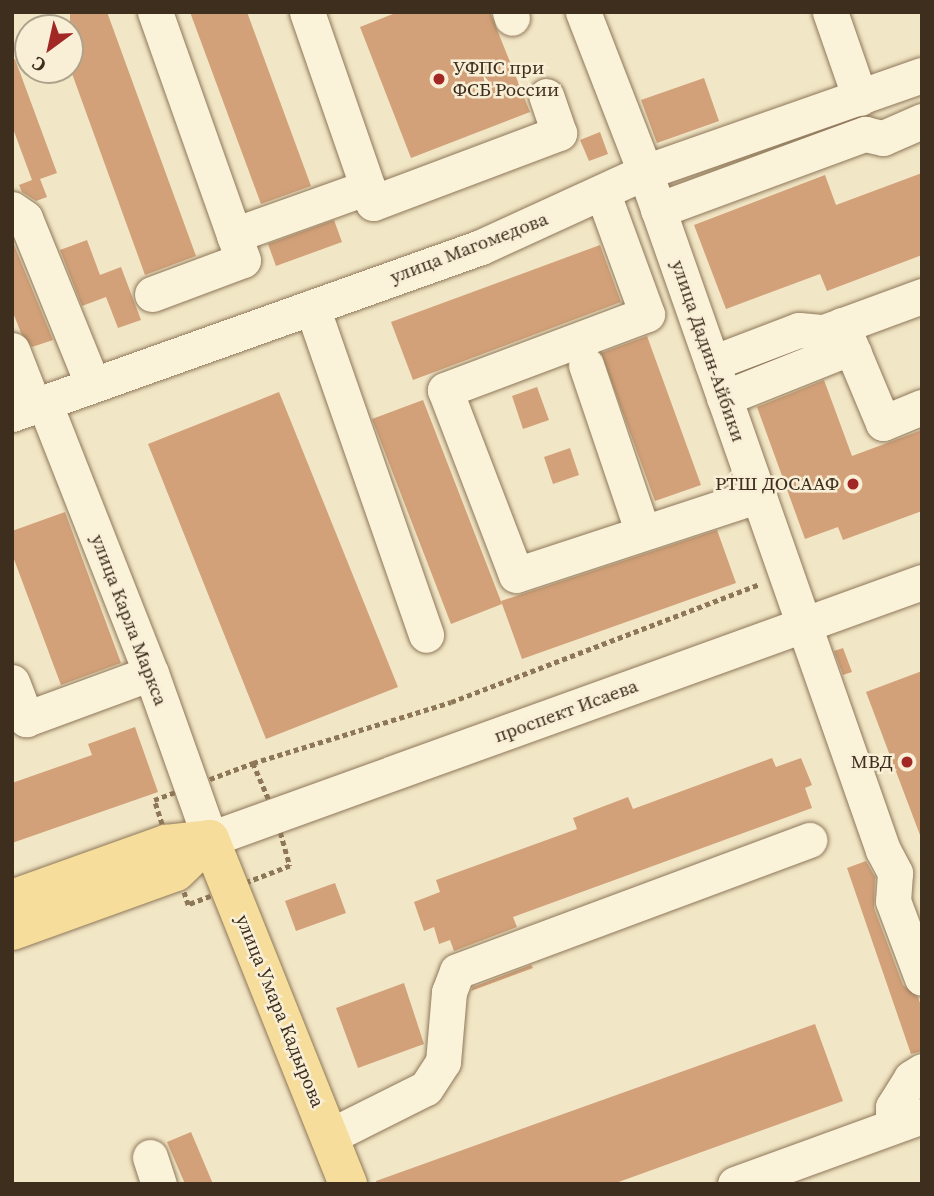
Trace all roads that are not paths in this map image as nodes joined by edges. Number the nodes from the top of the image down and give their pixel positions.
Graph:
1 (155, 12) edge
2 (306, 12) edge
3 (583, 12) edge
4 (830, 12) edge
5 (922, 75) edge
6 (546, 96) dead end
7 (860, 99) junction
8 (922, 121) edge
9 (645, 173) junction
10 (368, 187) junction
11 (603, 194) junction
12 (12, 209) edge
13 (658, 210) junction
14 (234, 235) junction
15 (152, 294) dead end
16 (922, 296) edge
17 (312, 307) junction
18 (848, 339) junction
19 (12, 350) edge
20 (712, 363) junction
21 (586, 365) dead end
22 (92, 383) junction
23 (724, 398) junction
24 (30, 407) edge
25 (922, 407) edge
26 (759, 495) junction
27 (643, 533) junction
28 (922, 582) edge
29 (805, 624) junction
30 (426, 635) dead end
31 (151, 673) junction
32 (12, 682) edge
33 (19, 727) edge
34 (210, 839) junction
35 (809, 840) dead end
36 (12, 899) edge
37 (12, 932) edge
38 (922, 978) edge
39 (922, 1071) edge
40 (907, 1121) edge
41 (330, 1136) junction
42 (348, 1184) edge
43 (736, 1184) edge

1 - 14 street
2 - 10 street
3 - 9 street, улица Дадин-Айбики
4 - 7 street
5 - 7 street, улица Магомедова
6 - 10 street
7 - 9 street, улица Магомедова
8 - 13 street
9 - 11 street, улица Магомедова
9 - 13 street, улица Дадин-Айбики
10 - 14 street
11 - 17 street, улица Магомедова
11 - 27 street
12 - 22 street
13 - 20 street, улица Дадин-Айбики
14 - 15 street
16 - 18 street
17 - 22 street, улица Магомедова
17 - 30 street
18 - 20 street
18 - 23 street
18 - 25 street
19 - 24 street, улица Карла Маркса
20 - 23 street, улица Дадин-Айбики
21 - 27 street
22 - 24 street, улица Магомедова
23 - 26 street, улица Дадин-Айбики
24 - 31 street, улица Карла Маркса
26 - 27 street
26 - 29 street, улица Дадин-Айбики
28 - 29 street, проспект Исаева
29 - 34 street, проспект Исаева
29 - 38 street, улица Дадин-Айбики
31 - 33 street
31 - 34 street, улица Карла Маркса
32 - 33 street
34 - 36 main road
34 - 37 main road
34 - 41 main road, улица Умара Кадырова
35 - 41 street
39 - 40 street
40 - 43 street
41 - 42 main road, улица Умара Кадырова

